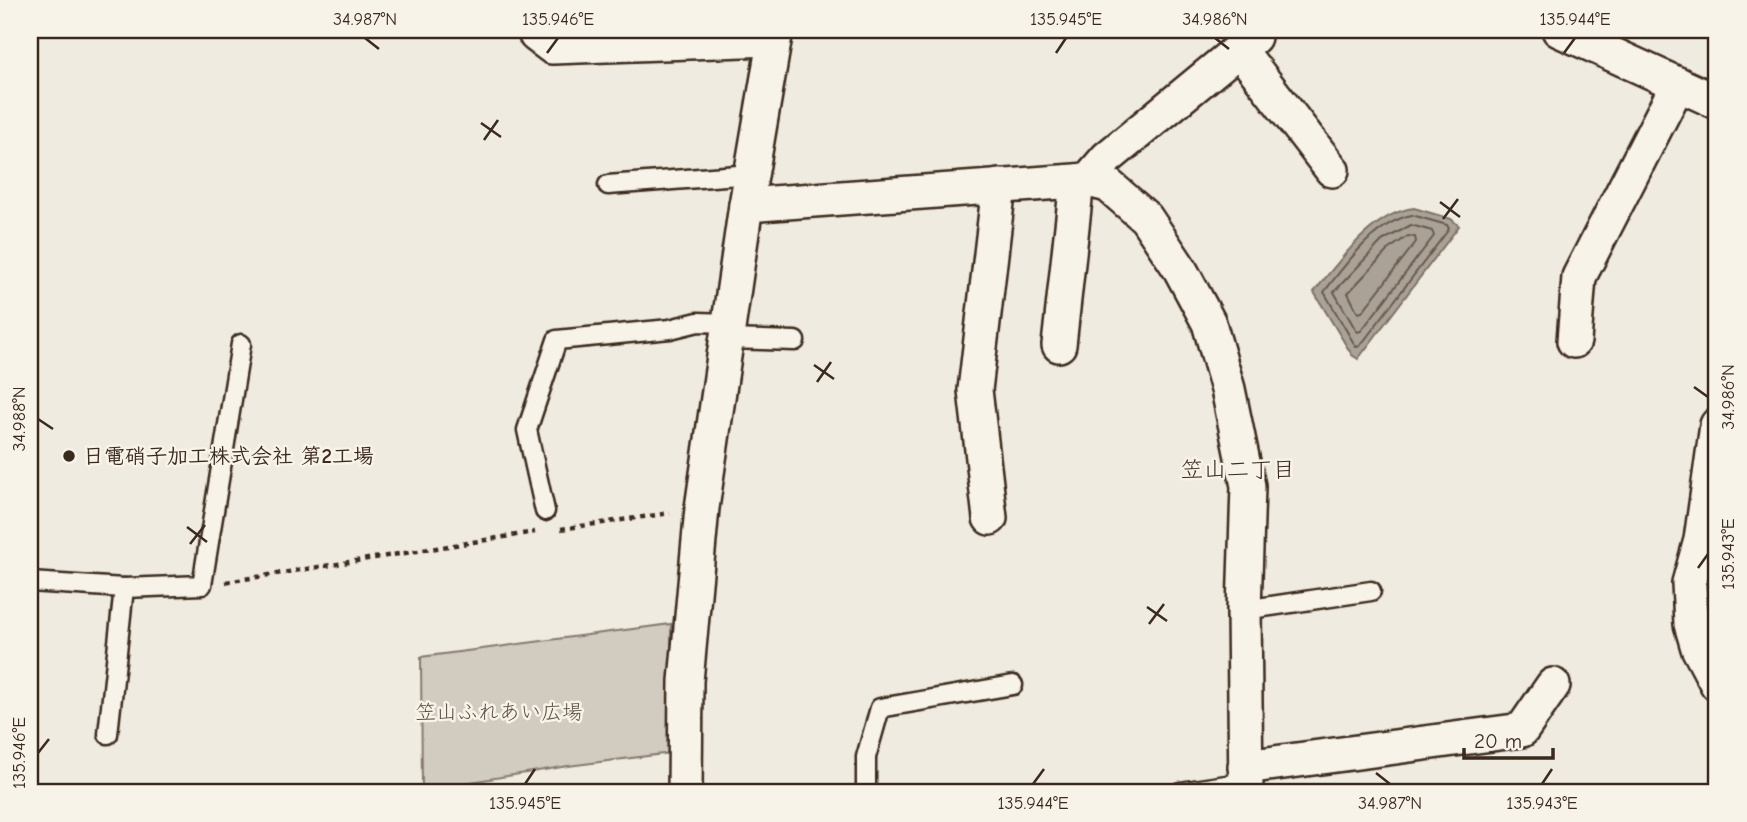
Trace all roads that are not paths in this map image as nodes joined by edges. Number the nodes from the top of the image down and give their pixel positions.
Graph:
1 (536, 30) edge
2 (1559, 30) edge
3 (775, 34) edge
4 (1678, 83) junction
5 (1717, 102) edge
6 (1332, 170) dead end
7 (1082, 181) junction
8 (608, 186) dead end
9 (999, 186) junction
10 (748, 189) junction
11 (727, 331) junction
12 (795, 341) dead end
13 (1574, 341) dead end
14 (241, 344) dead end
15 (1059, 345) dead end
16 (1717, 425) edge
17 (545, 511) dead end
18 (990, 518) dead end
19 (30, 582) edge
20 (124, 588) junction
21 (1371, 591) dead end
22 (1244, 610) junction
23 (1717, 684) edge
24 (1013, 685) dead end
25 (1553, 685) dead end
26 (108, 734) dead end
27 (1246, 780) edge
28 (685, 792) edge
29 (866, 792) edge
30 (1180, 792) edge

1 - 3 street
2 - 4 street
3 - 10 street
4 - 5 street
4 - 13 street
6 - 7 street
7 - 9 street
7 - 15 street
7 - 22 street
8 - 10 lane
9 - 10 street
9 - 18 street
10 - 11 street
11 - 12 lane
11 - 17 lane
11 - 28 street
14 - 20 lane
16 - 23 street
19 - 20 lane
20 - 26 lane
21 - 22 lane
22 - 27 street
24 - 29 lane
25 - 27 street
27 - 30 lane

